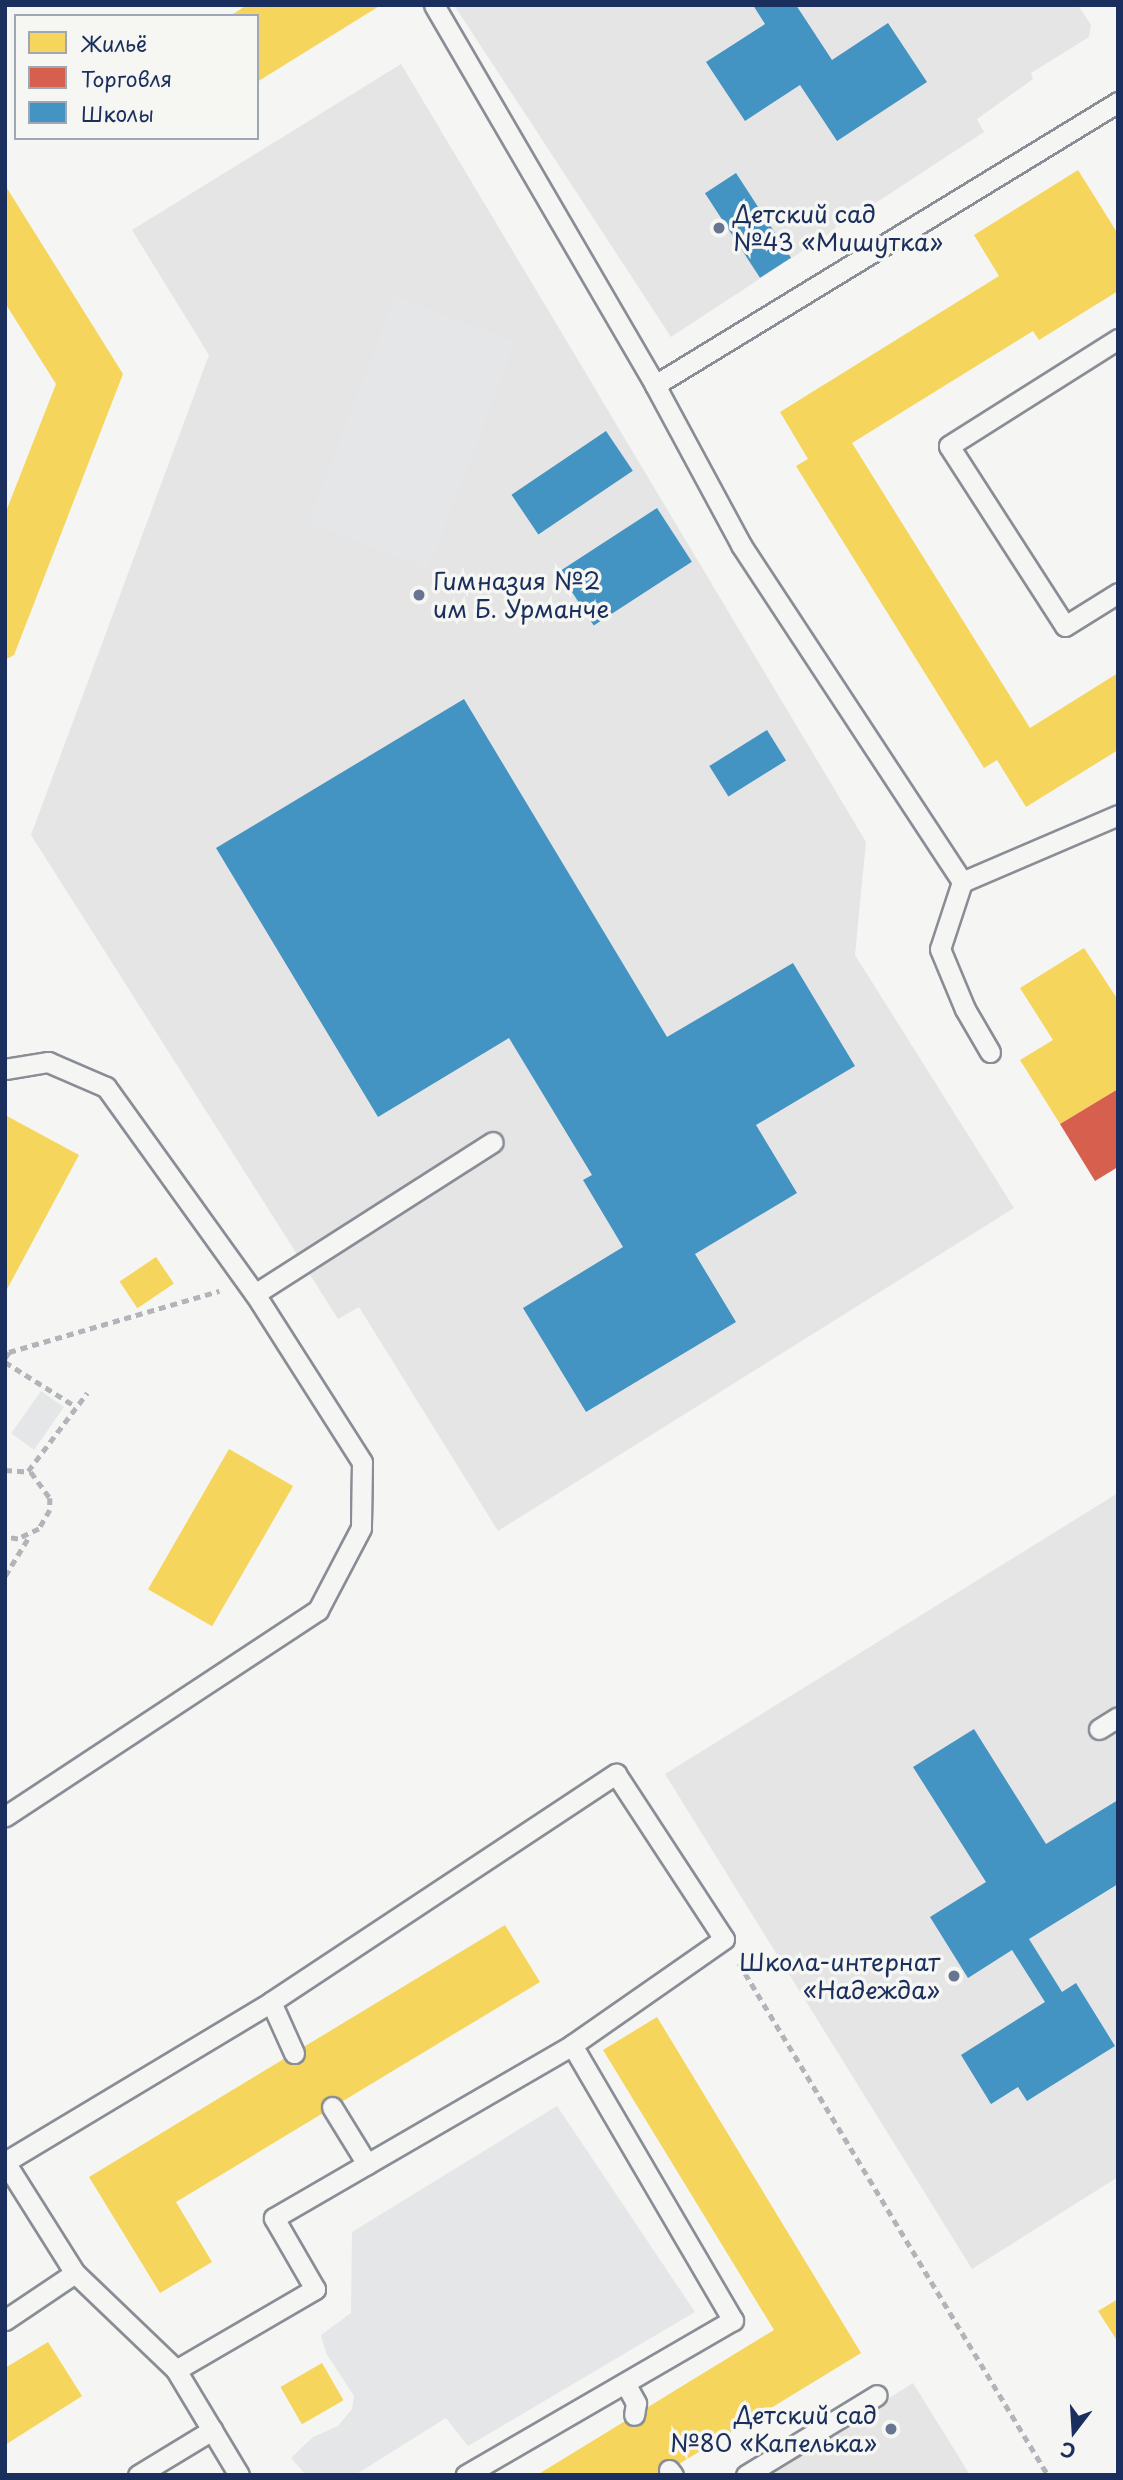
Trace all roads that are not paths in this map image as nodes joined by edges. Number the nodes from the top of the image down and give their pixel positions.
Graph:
1 (434, 5) edge
2 (1118, 102) edge
3 (1118, 339) edge
4 (654, 385) junction
5 (1118, 593) edge
6 (1118, 815) edge
7 (962, 882) junction
8 (990, 1052) dead end
9 (5, 1069) edge
10 (493, 1142) dead end
11 (251, 1288) junction
12 (1118, 1717) edge
13 (1099, 1729) dead end
14 (5, 1815) edge
15 (271, 2002) junction
16 (572, 2045) junction
17 (294, 2053) dead end
18 (332, 2107) dead end
19 (5, 2162) edge
20 (367, 2164) junction
21 (75, 2273) junction
22 (5, 2320) edge
23 (176, 2370) junction
24 (625, 2383) junction
25 (877, 2395) dead end
26 (634, 2415) dead end
27 (212, 2430) junction
28 (138, 2475) edge
29 (239, 2475) edge
30 (466, 2475) edge
31 (746, 2475) edge

1 - 4 lane
2 - 4 lane
3 - 5 lane
4 - 7 lane
6 - 7 lane
7 - 8 lane
9 - 11 lane
10 - 11 lane
11 - 14 lane
12 - 13 lane
15 - 16 lane
15 - 17 lane
15 - 19 lane
16 - 20 lane
16 - 24 lane
18 - 20 lane
19 - 21 lane
20 - 23 lane
21 - 22 lane
21 - 23 lane
23 - 27 lane
24 - 26 lane
24 - 30 lane
25 - 31 lane
27 - 28 lane
27 - 29 lane

